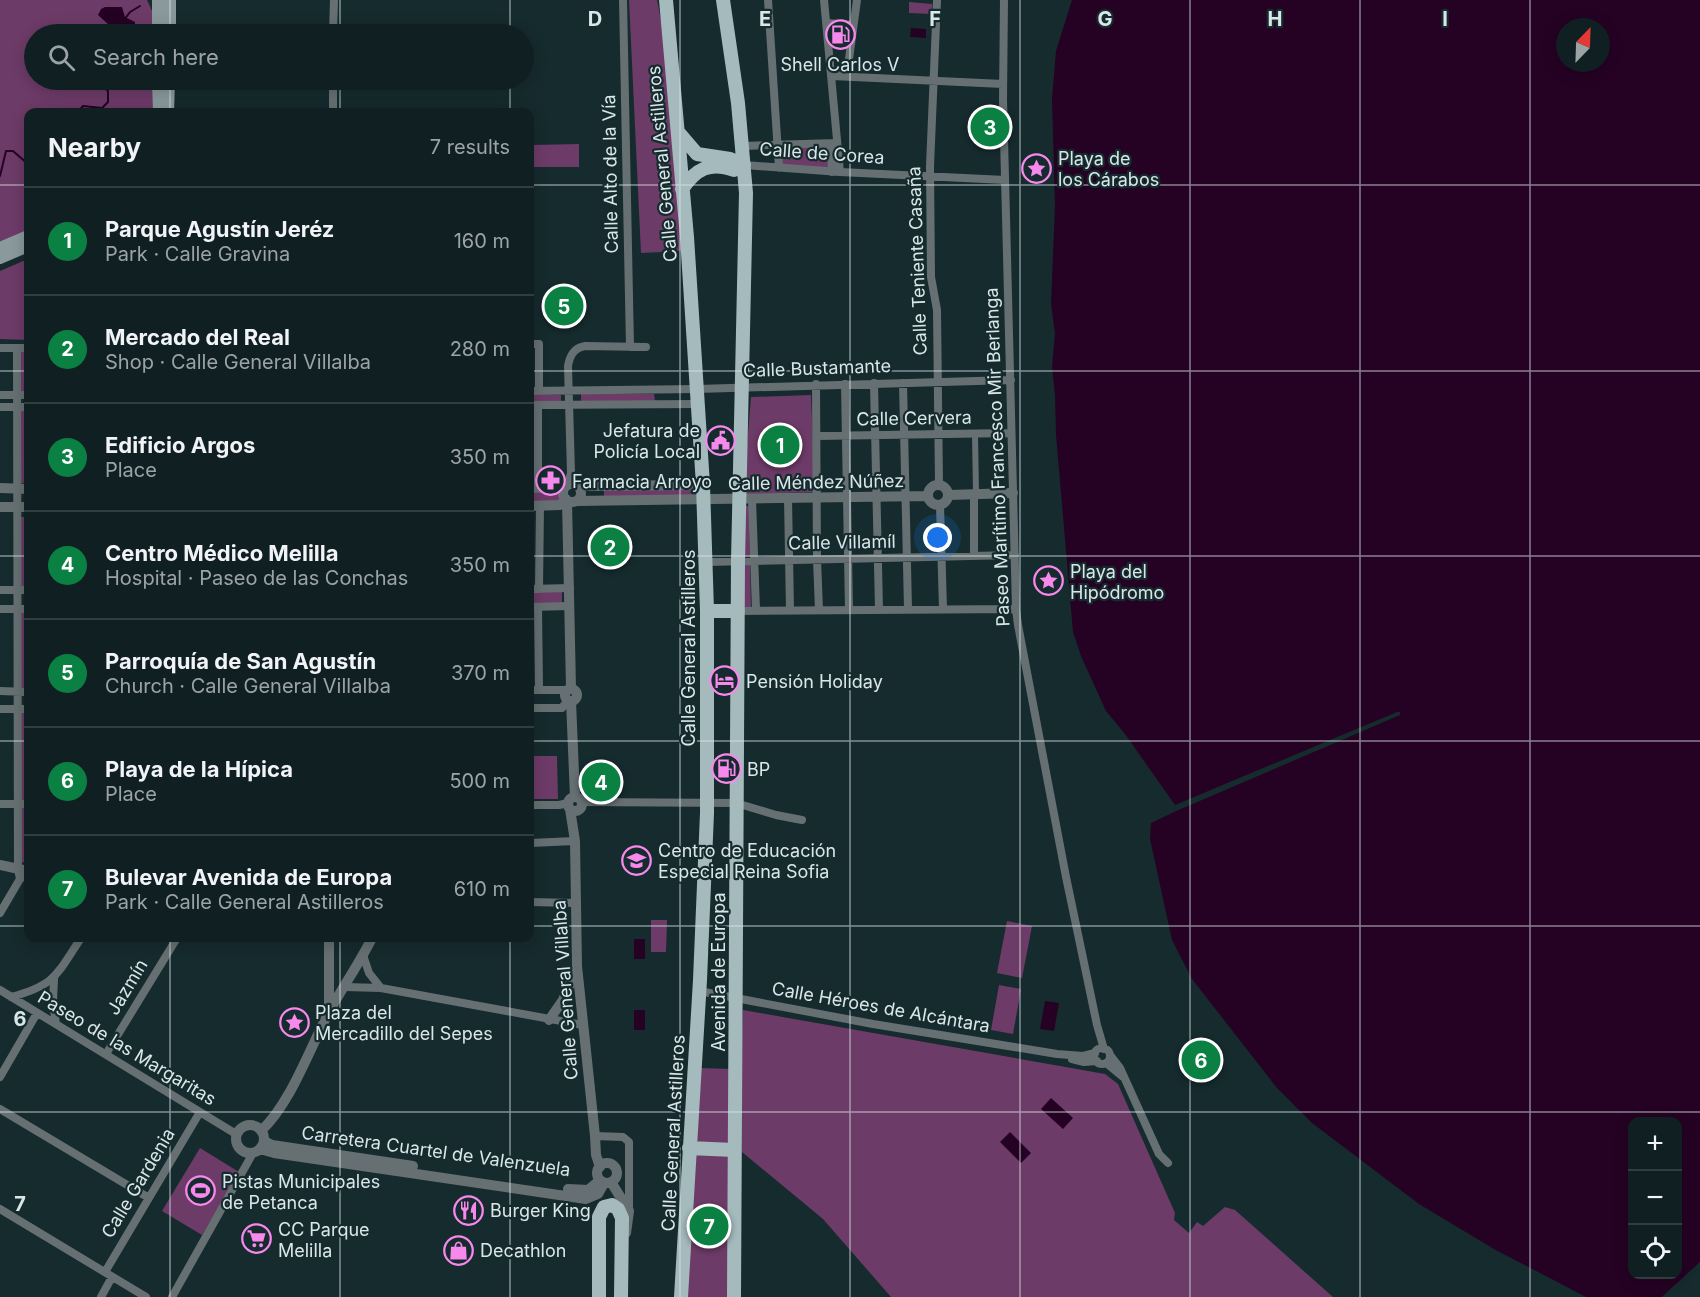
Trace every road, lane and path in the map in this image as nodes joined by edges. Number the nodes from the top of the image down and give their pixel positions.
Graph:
1 (158, 0) edge
2 (170, 0) edge
3 (334, 0) edge
4 (623, 0) edge
5 (666, 0) edge
6 (723, 0) edge
7 (768, 0) edge
8 (824, 0) edge
9 (857, 0) edge
10 (937, 0) edge
11 (1004, 0) edge
12 (826, 22) junction
13 (158, 24) edge
14 (170, 24) edge
15 (333, 24) edge
16 (853, 24) junction
17 (837, 76) junction
18 (934, 80) junction
19 (1003, 84) junction
20 (158, 90) edge
21 (169, 90) edge
22 (333, 90) edge
23 (159, 108) edge
24 (168, 108) edge
25 (333, 108) edge
26 (679, 133) junction
27 (834, 143) junction
28 (778, 145) junction
29 (742, 146) junction
30 (779, 168) junction
31 (744, 169) junction
32 (836, 172) junction
33 (930, 176) junction
34 (1005, 180) junction
35 (682, 189) junction
36 (24, 238) edge
37 (0, 248) edge
38 (24, 248) edge
39 (0, 258) edge
40 (534, 344) edge
41 (630, 347) junction
42 (646, 347) dead end
43 (0, 348) edge
44 (16, 348) junction
45 (24, 348) edge
46 (1011, 380) junction
47 (903, 382) junction
48 (937, 382) junction
49 (874, 383) junction
50 (816, 384) junction
51 (845, 384) junction
52 (741, 387) junction
53 (697, 389) junction
54 (568, 390) junction
55 (534, 391) edge
56 (0, 395) edge
57 (17, 395) junction
58 (24, 395) edge
59 (569, 404) junction
60 (698, 404) junction
61 (534, 405) edge
62 (24, 406) edge
63 (0, 407) edge
64 (17, 407) junction
65 (1011, 433) junction
66 (975, 434) junction
67 (875, 435) junction
68 (904, 435) junction
69 (938, 435) junction
70 (817, 436) junction
71 (846, 436) junction
72 (572, 483) junction
73 (703, 485) junction
74 (939, 485) junction
75 (656, 486) junction
76 (534, 488) edge
77 (0, 489) edge
78 (23, 489) edge
79 (1013, 493) junction
80 (975, 494) junction
81 (949, 495) junction
82 (928, 496) junction
83 (788, 498) junction
84 (817, 498) junction
85 (846, 498) junction
86 (875, 498) junction
87 (906, 498) junction
88 (745, 499) junction
89 (571, 501) junction
90 (657, 501) junction
91 (704, 501) junction
92 (940, 505) junction
93 (535, 506) edge
94 (0, 507) edge
95 (23, 507) edge
96 (1014, 555) junction
97 (974, 556) junction
98 (941, 557) junction
99 (907, 558) junction
100 (817, 559) junction
101 (878, 559) junction
102 (754, 560) junction
103 (789, 560) junction
104 (848, 560) junction
105 (738, 561) junction
106 (706, 562) junction
107 (570, 588) junction
108 (534, 589) edge
109 (0, 590) edge
110 (17, 590) junction
111 (24, 590) edge
112 (570, 606) junction
113 (534, 607) edge
114 (0, 609) edge
115 (18, 609) junction
116 (24, 609) edge
117 (879, 609) junction
118 (908, 609) junction
119 (943, 609) junction
120 (1016, 609) junction
121 (738, 610) junction
122 (756, 610) junction
123 (790, 610) junction
124 (819, 610) junction
125 (849, 610) junction
126 (707, 611) junction
127 (534, 689) edge
128 (0, 691) edge
129 (17, 691) junction
130 (24, 692) edge
131 (569, 695) junction
132 (18, 708) junction
133 (534, 708) edge
134 (0, 709) edge
135 (24, 709) edge
136 (707, 802) junction
137 (736, 803) junction
138 (0, 804) edge
139 (19, 804) junction
140 (24, 804) edge
141 (575, 804) junction
142 (534, 805) edge
143 (802, 820) dead end
144 (574, 841) junction
145 (534, 843) edge
146 (0, 865) edge
147 (24, 873) edge
148 (534, 902) edge
149 (575, 903) junction
150 (0, 913) edge
151 (78, 942) edge
152 (175, 942) edge
153 (329, 942) edge
154 (370, 942) edge
155 (363, 955) junction
156 (577, 966) junction
157 (54, 979) junction
158 (329, 985) junction
159 (345, 987) junction
160 (381, 988) junction
161 (0, 990) edge
162 (699, 991) junction
163 (11, 997) junction
164 (737, 998) junction
165 (37, 1013) junction
166 (328, 1014) junction
167 (549, 1020) junction
168 (56, 1024) junction
169 (583, 1025) junction
170 (106, 1054) junction
171 (1102, 1056) junction
172 (0, 1077) edge
173 (0, 1109) edge
174 (200, 1112) junction
175 (236, 1134) junction
176 (595, 1136) junction
177 (260, 1143) junction
178 (689, 1148) junction
179 (734, 1150) junction
180 (1168, 1162) dead end
181 (612, 1165) junction
182 (600, 1167) junction
183 (605, 1182) junction
184 (149, 1198) junction
185 (591, 1198) junction
186 (0, 1209) edge
187 (599, 1215) junction
188 (626, 1215) junction
189 (108, 1274) junction
190 (101, 1297) edge
191 (146, 1297) edge
192 (172, 1297) edge
193 (599, 1297) edge
194 (621, 1297) edge
195 (681, 1297) edge
196 (734, 1297) edge

1 - 13 main road
2 - 14 main road
3 - 15 street
4 - 41 street, Calle Alto de la Vía
5 - 26 main road, Calle General Astilleros
6 - 29 main road, Avenida de Europa
7 - 28 street
8 - 12 street
9 - 16 street
10 - 18 street, Calle Teniente Casaña
11 - 19 street, Paseo Marítimo Francesco Mir Berlanga
12 - 16 street
12 - 17 street
16 - 17 street
17 - 18 street
17 - 27 street
18 - 19 street
18 - 33 street, Calle Teniente Casaña
19 - 34 street, Paseo Marítimo Francesco Mir Berlanga
20 - 23 main road
21 - 24 main road
22 - 25 street
26 - 31 main road
26 - 35 main road, Calle General Astilleros
27 - 28 street
27 - 32 street
28 - 29 street
28 - 30 street
29 - 31 main road, Avenida de Europa
30 - 31 street, Calle de Corea
30 - 32 street, Calle de Corea
31 - 35 main road
31 - 52 main road, Avenida de Europa
32 - 33 street, Calle de Corea
33 - 34 street, Calle de Corea
33 - 48 street, Calle Teniente Casaña
34 - 46 street, Paseo Marítimo Francesco Mir Berlanga
35 - 53 main road, Calle General Astilleros
36 - 37 main road
38 - 39 main road
40 - 55 street
41 - 42 street
41 - 54 street
43 - 44 street
44 - 45 street
44 - 57 street
46 - 48 street, Calle Bustamante
46 - 65 street, Paseo Marítimo Francesco Mir Berlanga
47 - 48 street, Calle Bustamante
47 - 49 street, Calle Bustamante
47 - 68 street
48 - 69 street, Calle Teniente Casaña
49 - 51 street, Calle Bustamante
49 - 67 street
50 - 51 street, Calle Bustamante
50 - 52 street, Calle Bustamante
50 - 70 street
51 - 71 street
52 - 53 street, Calle Bustamante
52 - 88 main road, Avenida de Europa
53 - 54 street, Calle Bustamante
53 - 60 main road, Calle General Astilleros
54 - 55 street, Calle Bustamante
54 - 59 street
56 - 57 street
57 - 58 street
57 - 64 street
59 - 60 street
59 - 61 street
59 - 72 street
60 - 73 main road, Calle General Astilleros
61 - 76 street
62 - 64 street
63 - 64 street
64 - 78 street
65 - 66 street, Calle Cervera
65 - 79 street, Paseo Marítimo Francesco Mir Berlanga
66 - 69 street, Calle Cervera
66 - 80 street
67 - 68 street, Calle Cervera
67 - 71 street, Calle Cervera
67 - 86 street
68 - 69 street, Calle Cervera
68 - 87 street
69 - 74 street, Calle Teniente Casaña
70 - 71 street, Calle Cervera
70 - 84 street
71 - 85 street
72 - 75 street
72 - 76 street
72 - 89 street
72 - 89 street
73 - 75 street
73 - 91 main road, Calle General Astilleros
74 - 81 street
74 - 82 street
75 - 90 street
77 - 78 street
78 - 95 street
79 - 80 street
79 - 96 street, Paseo Marítimo Francesco Mir Berlanga
80 - 81 street
80 - 97 street
81 - 92 street
82 - 87 street, Calle Méndez Núñez
82 - 92 street
83 - 84 street, Calle Méndez Núñez
83 - 88 street, Calle Méndez Núñez
83 - 103 street
84 - 85 street, Calle Méndez Núñez
84 - 100 street
85 - 86 street, Calle Méndez Núñez
85 - 104 street
86 - 87 street, Calle Méndez Núñez
86 - 101 street
87 - 99 street
88 - 91 street, Calle Méndez Núñez
88 - 102 street
88 - 105 main road, Avenida de Europa
89 - 90 street, Calle Méndez Núñez
89 - 93 street, Calle Méndez Núñez
89 - 107 street, Calle General Villalba
90 - 91 street, Calle Méndez Núñez
91 - 106 main road, Calle General Astilleros
92 - 98 street
93 - 108 street
94 - 95 street
95 - 110 street
96 - 97 street, Calle Villamíl
96 - 120 street, Paseo Marítimo Francesco Mir Berlanga
97 - 98 street, Calle Villamíl
98 - 99 street, Calle Villamíl
98 - 119 street
99 - 101 street, Calle Villamíl
99 - 118 street
100 - 103 street, Calle Villamíl
100 - 104 street, Calle Villamíl
100 - 124 street
101 - 104 street, Calle Villamíl
101 - 117 street
102 - 103 street, Calle Villamíl
102 - 105 street, Calle Villamíl
102 - 122 street
103 - 123 street
104 - 125 street
105 - 106 street, Calle Villamíl
105 - 121 main road, Avenida de Europa
106 - 126 main road, Calle General Astilleros
107 - 108 street
107 - 112 street, Calle General Villalba
109 - 110 street
110 - 111 street
110 - 115 street
112 - 113 street
112 - 131 street, Calle General Villalba
113 - 127 street
114 - 115 street
115 - 116 street
115 - 129 street
117 - 118 street
117 - 125 street
118 - 119 street
119 - 120 street
120 - 171 street, Paseo Marítimo Francesco Mir Berlanga
121 - 122 street
121 - 126 main road
121 - 137 main road, Avenida de Europa
122 - 123 street
123 - 124 street
124 - 125 street
126 - 136 main road, Calle General Astilleros
127 - 131 street
128 - 129 street
129 - 130 street
129 - 132 street
131 - 133 street
131 - 141 street, Calle General Villalba
132 - 134 street
132 - 135 street
132 - 139 street
136 - 137 street
136 - 141 street
136 - 162 main road, Calle General Astilleros
137 - 143 street
137 - 164 main road, Avenida de Europa
138 - 139 street
139 - 140 street
139 - 147 street
141 - 142 street
141 - 144 street, Calle General Villalba
144 - 145 street
144 - 149 street, Calle General Villalba
146 - 147 street
147 - 150 street
148 - 149 street
149 - 156 street, Calle General Villalba
151 - 157 street
152 - 170 street, Jazmín
153 - 158 street
154 - 155 street
155 - 159 street
155 - 160 street
156 - 167 street
156 - 169 street, Calle General Villalba
157 - 163 street
157 - 168 street
158 - 159 street
158 - 166 street
159 - 160 street
159 - 166 street
160 - 167 street
161 - 163 street, Paseo de las Margaritas
162 - 164 street, Calle Héroes de Alcántara
162 - 178 main road, Calle General Astilleros
163 - 165 street, Paseo de las Margaritas
164 - 171 street, Calle Héroes de Alcántara
164 - 179 main road, Avenida de Europa
165 - 168 street, Paseo de las Margaritas
165 - 172 street
166 - 177 street
167 - 169 street
168 - 170 street, Paseo de las Margaritas
169 - 176 street, Calle General Villalba
170 - 174 street, Paseo de las Margaritas
171 - 180 street
173 - 184 street
174 - 175 street, Paseo de las Margaritas
174 - 184 street, Calle Gardenia
175 - 177 street
175 - 177 street
176 - 181 street, Calle General Villalba
176 - 182 street, Calle General Villalba
176 - 188 street
177 - 183 street, Carretera Cuartel de Valenzuela
177 - 185 street, Carretera Cuartel de Valenzuela
177 - 192 street
178 - 179 main road
178 - 195 main road, Calle General Astilleros
179 - 196 main road, Avenida de Europa
181 - 182 street
181 - 183 street
182 - 183 street
183 - 185 street
183 - 188 street
184 - 189 street, Calle Gardenia
185 - 187 street
186 - 189 street
187 - 188 main road
187 - 193 main road
188 - 194 main road
189 - 190 street, Calle Gardenia
189 - 191 street

